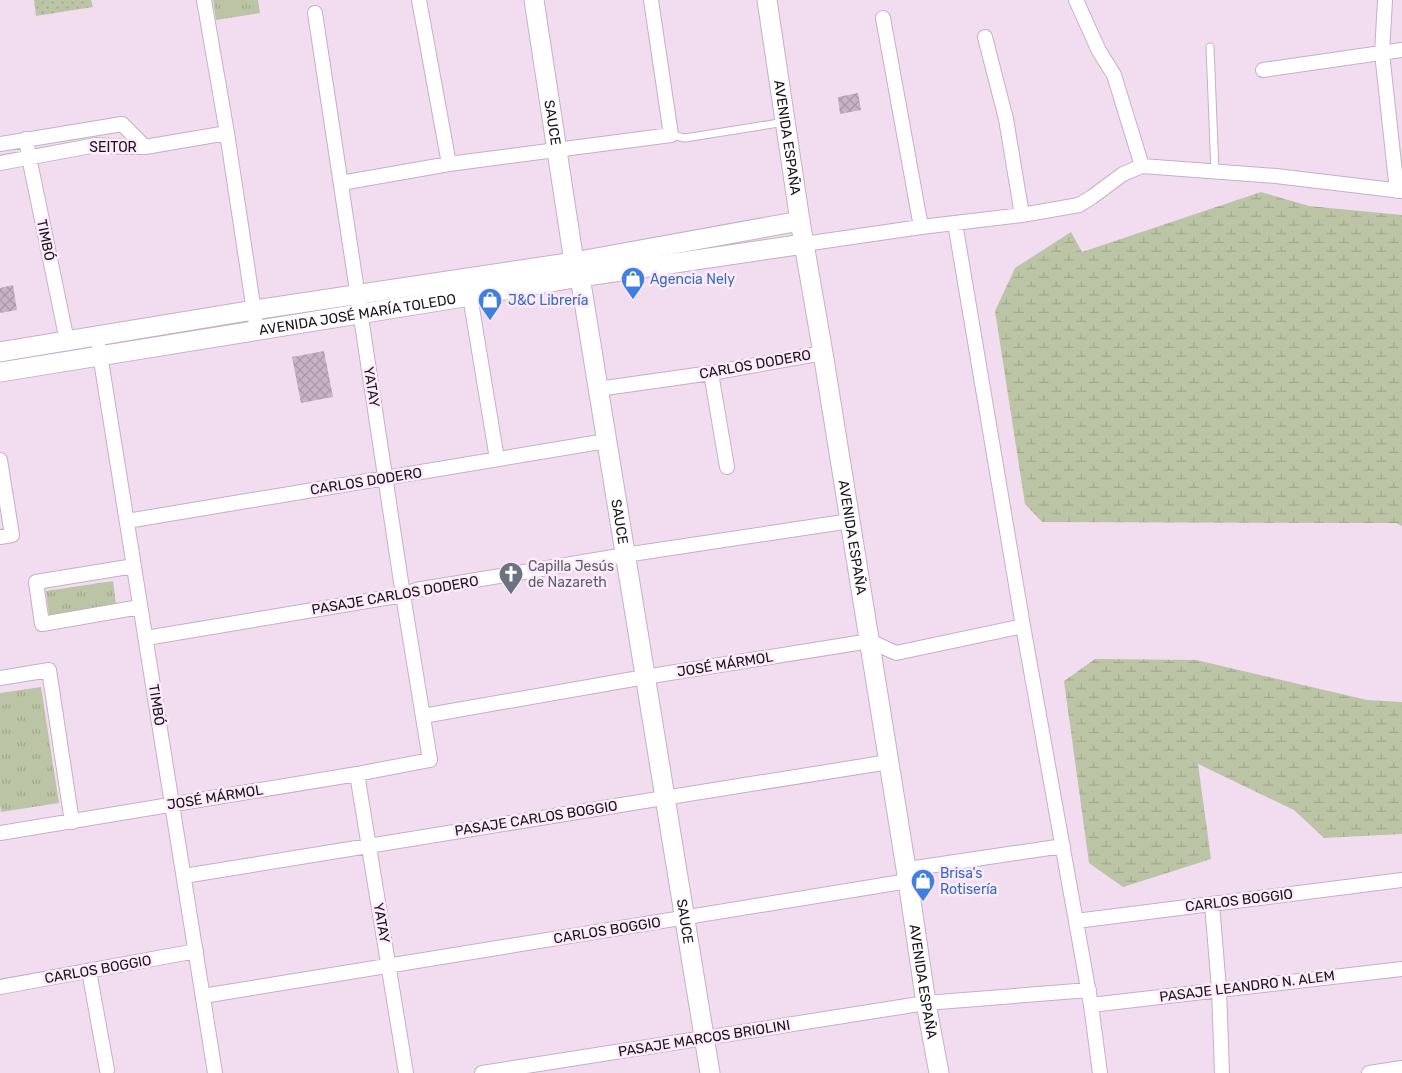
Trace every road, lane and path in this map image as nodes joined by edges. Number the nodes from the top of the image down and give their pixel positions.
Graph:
1 (204, 0) edge
2 (419, 0) edge
3 (534, 0) edge
4 (651, 0) edge
5 (767, 0) edge
6 (1076, 0) edge
7 (1385, 0) edge
8 (315, 13) dead end
9 (882, 18) dead end
10 (985, 37) dead end
11 (1210, 47) dead end
12 (1402, 50) edge
13 (1382, 53) junction
14 (1263, 70) dead end
15 (786, 122) junction
16 (227, 133) junction
17 (671, 135) junction
18 (26, 139) junction
19 (0, 144) edge
20 (144, 147) junction
21 (557, 149) junction
22 (29, 157) junction
23 (0, 163) edge
24 (449, 164) junction
25 (1142, 166) junction
26 (1215, 172) junction
27 (341, 183) junction
28 (1400, 191) edge
29 (1022, 215) junction
30 (800, 221) junction
31 (955, 223) junction
32 (921, 227) junction
33 (804, 244) junction
34 (577, 269) junction
35 (358, 294) junction
36 (470, 296) junction
37 (254, 310) junction
38 (360, 314) junction
39 (257, 331) junction
40 (67, 341) junction
41 (98, 346) junction
42 (0, 352) edge
43 (823, 353) junction
44 (0, 372) edge
45 (711, 373) junction
46 (598, 389) junction
47 (606, 441) junction
48 (497, 459) junction
49 (0, 460) edge
50 (728, 467) dead end
51 (386, 477) junction
52 (126, 521) junction
53 (850, 521) junction
54 (0, 537) edge
55 (625, 555) junction
56 (134, 566) junction
57 (404, 595) junction
58 (140, 607) junction
59 (1023, 626) junction
60 (146, 638) junction
61 (870, 641) junction
62 (645, 677) junction
63 (0, 678) edge
64 (423, 716) junction
65 (430, 760) joint
66 (889, 762) junction
67 (357, 774) junction
68 (665, 798) junction
69 (172, 804) junction
70 (72, 822) junction
71 (0, 833) edge
72 (368, 844) junction
73 (1063, 846) junction
74 (184, 876) junction
75 (1402, 880) edge
76 (908, 881) junction
77 (1212, 904) junction
78 (685, 918) junction
79 (1076, 921) junction
80 (196, 951) junction
81 (388, 965) junction
82 (1402, 969) edge
83 (89, 971) junction
84 (0, 987) edge
85 (1219, 989) junction
86 (1089, 990) junction
87 (203, 996) junction
88 (926, 1003) junction
89 (1091, 1004) junction
90 (705, 1038) junction
91 (1402, 1068) edge
92 (107, 1070) dead end
93 (215, 1073) edge
94 (406, 1073) edge
95 (482, 1073) edge
96 (710, 1073) edge
97 (939, 1073) edge
98 (1100, 1073) edge
99 (1222, 1073) edge
100 (1369, 1073) edge

1 - 16 street
2 - 24 street
3 - 21 main road, SAUCE
4 - 17 street
5 - 15 main road, AVENIDA ESPAÑA
6 - 25 street
7 - 13 street
8 - 27 street, YATAY
9 - 32 street
10 - 29 street
11 - 26 lane
12 - 13 street
13 - 14 street
13 - 28 street
15 - 17 lane
15 - 30 main road, AVENIDA ESPAÑA
16 - 20 street, SEITOR
16 - 37 street
17 - 21 street
18 - 19 street
18 - 20 street
18 - 22 street, TIMBÓ
20 - 22 street, SEITOR
21 - 24 street
21 - 34 main road, SAUCE
22 - 23 street, SEITOR
22 - 40 street, TIMBÓ
24 - 27 street
25 - 26 street
25 - 29 street
26 - 28 street
27 - 35 street, YATAY
29 - 31 street
30 - 33 main road, AVENIDA ESPAÑA
30 - 34 main road, AVENIDA JOSÉ MARÍA TOLEDO
31 - 32 street
31 - 59 street
32 - 33 street
33 - 34 main road, AVENIDA JOSÉ MARÍA TOLEDO
33 - 43 main road, AVENIDA ESPAÑA
34 - 35 main road, AVENIDA JOSÉ MARÍA TOLEDO
34 - 36 main road, AVENIDA JOSÉ MARÍA TOLEDO
34 - 46 main road, SAUCE
35 - 37 main road, AVENIDA JOSÉ MARÍA TOLEDO
35 - 38 street, YATAY
36 - 38 main road, AVENIDA JOSÉ MARÍA TOLEDO
36 - 48 street
37 - 39 street
37 - 41 main road, AVENIDA JOSÉ MARÍA TOLEDO
38 - 39 main road, AVENIDA JOSÉ MARÍA TOLEDO
38 - 51 street, YATAY
39 - 41 main road, AVENIDA JOSÉ MARÍA TOLEDO
40 - 41 main road, AVENIDA JOSÉ MARÍA TOLEDO
40 - 42 main road, AVENIDA JOSÉ MARÍA TOLEDO
41 - 44 main road, AVENIDA JOSÉ MARÍA TOLEDO
41 - 52 street, TIMBÓ
43 - 45 street, CARLOS DODERO
43 - 53 main road, AVENIDA ESPAÑA
45 - 46 street, CARLOS DODERO
45 - 50 street
46 - 47 main road, SAUCE
47 - 48 street, CARLOS DODERO
47 - 55 main road, SAUCE
48 - 51 street, CARLOS DODERO
49 - 54 street
51 - 52 street, CARLOS DODERO
51 - 57 street, YATAY
52 - 56 street, TIMBÓ
53 - 55 street, PASAJE CARLOS DODERO
53 - 61 main road, AVENIDA ESPAÑA
55 - 57 street, PASAJE CARLOS DODERO
55 - 62 main road, SAUCE
56 - 58 street, TIMBÓ
56 - 58 street
57 - 60 street, PASAJE CARLOS DODERO
57 - 64 street, YATAY
58 - 60 street, TIMBÓ
59 - 61 street
59 - 73 street
60 - 69 street, TIMBÓ
61 - 62 street, JOSÉ MÁRMOL
61 - 66 main road, AVENIDA ESPAÑA
62 - 64 street, JOSÉ MÁRMOL
62 - 68 main road, SAUCE
63 - 70 street
64 - 65 street, YATAY
65 - 67 street, JOSÉ MÁRMOL
66 - 68 street, PASAJE CARLOS BOGGIO
66 - 76 main road, AVENIDA ESPAÑA
67 - 69 street, JOSÉ MÁRMOL
67 - 72 street, YATAY
68 - 72 street, PASAJE CARLOS BOGGIO
68 - 78 main road, SAUCE
69 - 70 street, JOSÉ MÁRMOL
69 - 74 street, TIMBÓ
70 - 71 street, JOSÉ MÁRMOL
72 - 74 street, PASAJE CARLOS BOGGIO
72 - 81 street, YATAY
73 - 76 street
73 - 79 street
74 - 80 street, TIMBÓ
75 - 77 street, CARLOS BOGGIO
76 - 78 street, CARLOS BOGGIO
76 - 88 main road, AVENIDA ESPAÑA
77 - 79 street, CARLOS BOGGIO
77 - 85 street
78 - 81 street, CARLOS BOGGIO
78 - 90 main road, SAUCE
79 - 86 street
80 - 83 street, CARLOS BOGGIO
80 - 87 street, TIMBÓ
81 - 87 street, CARLOS BOGGIO
81 - 94 street, YATAY
82 - 85 street, PASAJE LEANDRO N. ALEM
83 - 84 street, CARLOS BOGGIO
83 - 92 street
85 - 89 street, PASAJE LEANDRO N. ALEM
85 - 99 street
86 - 88 street
86 - 89 street
87 - 93 street, TIMBÓ
88 - 90 street, PASAJE MARCOS BRIOLINI
88 - 97 main road, AVENIDA ESPAÑA
89 - 98 street
90 - 95 street, PASAJE MARCOS BRIOLINI
90 - 96 main road, SAUCE
91 - 100 street

